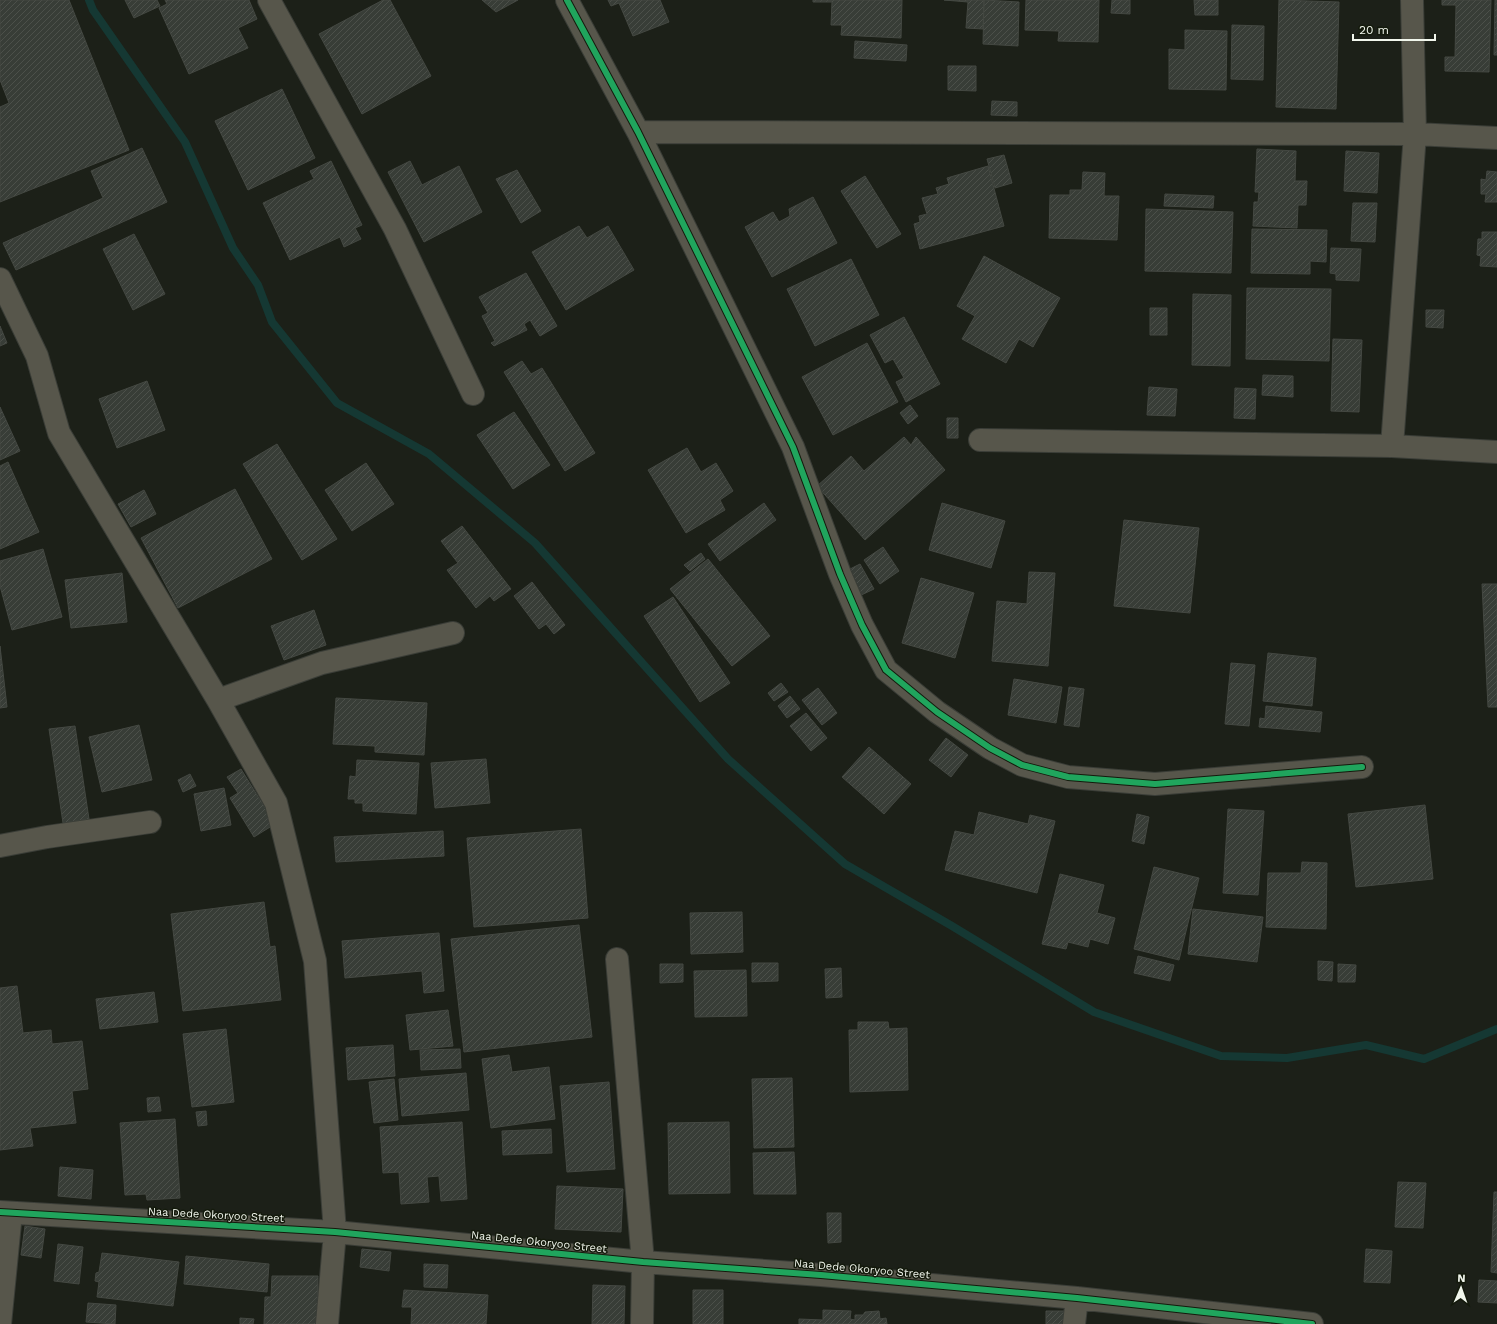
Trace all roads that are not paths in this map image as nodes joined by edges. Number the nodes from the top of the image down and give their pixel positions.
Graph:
1 (269, 0) edge
2 (567, 0) edge
3 (1412, 0) edge
4 (638, 132) junction
5 (1416, 134) junction
6 (1497, 138) edge
7 (0, 279) edge
8 (473, 394) dead end
9 (980, 440) dead end
10 (1392, 446) junction
11 (1497, 452) edge
12 (453, 633) dead end
13 (218, 700) junction
14 (1362, 767) dead end
15 (150, 822) dead end
16 (0, 846) edge
17 (617, 959) dead end
18 (6, 1213) edge
19 (335, 1232) junction
20 (643, 1262) junction
21 (1077, 1298) junction
22 (0, 1324) edge
23 (327, 1324) edge
24 (642, 1324) edge
25 (1074, 1324) edge
26 (1312, 1324) edge

1 - 8 street
2 - 4 street
3 - 5 street
4 - 5 street
4 - 14 street
5 - 6 street
5 - 10 street
7 - 13 street
9 - 10 street
10 - 11 street
12 - 13 street
13 - 19 street
15 - 16 street
17 - 20 street
18 - 19 street, Naa Dede Okoryoo Street
18 - 22 street
19 - 20 street, Naa Dede Okoryoo Street
19 - 23 street
20 - 21 street, Naa Dede Okoryoo Street
20 - 24 street
21 - 25 street
21 - 26 street, Naa Dede Okoryoo Street

